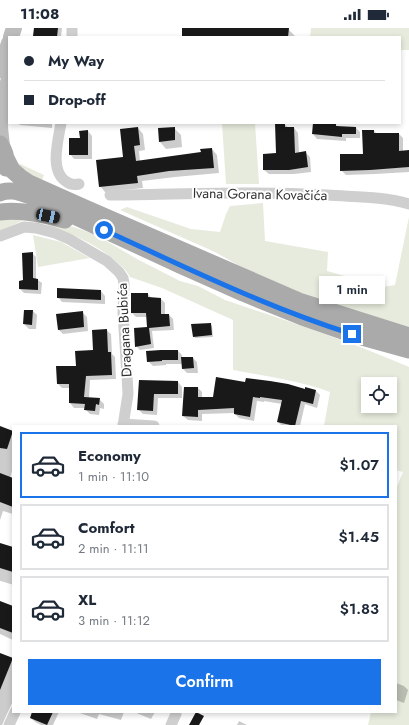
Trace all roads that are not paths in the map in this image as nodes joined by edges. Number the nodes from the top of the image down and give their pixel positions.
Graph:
1 (8, 46) edge
2 (0, 70) edge
3 (8, 82) edge
4 (61, 124) edge
5 (3, 149) edge
6 (79, 184) dead end
7 (0, 187) edge
8 (0, 193) edge
9 (110, 195) dead end
10 (409, 204) edge
11 (0, 212) edge
12 (104, 230) junction
13 (0, 236) edge
14 (409, 336) edge
15 (409, 350) edge
16 (123, 425) edge
17 (0, 575) edge
18 (12, 579) edge
19 (15, 713) edge
20 (176, 714) dead end
21 (9, 725) edge
22 (171, 725) edge

1 - 2 street
3 - 5 street
4 - 6 street
5 - 7 main road
5 - 14 main road
8 - 12 main road
9 - 10 street, Ivana Gorana Kovačića
11 - 12 main road
12 - 15 main road
13 - 16 street, Dragana Bubića
17 - 18 street
19 - 21 street
20 - 22 street

